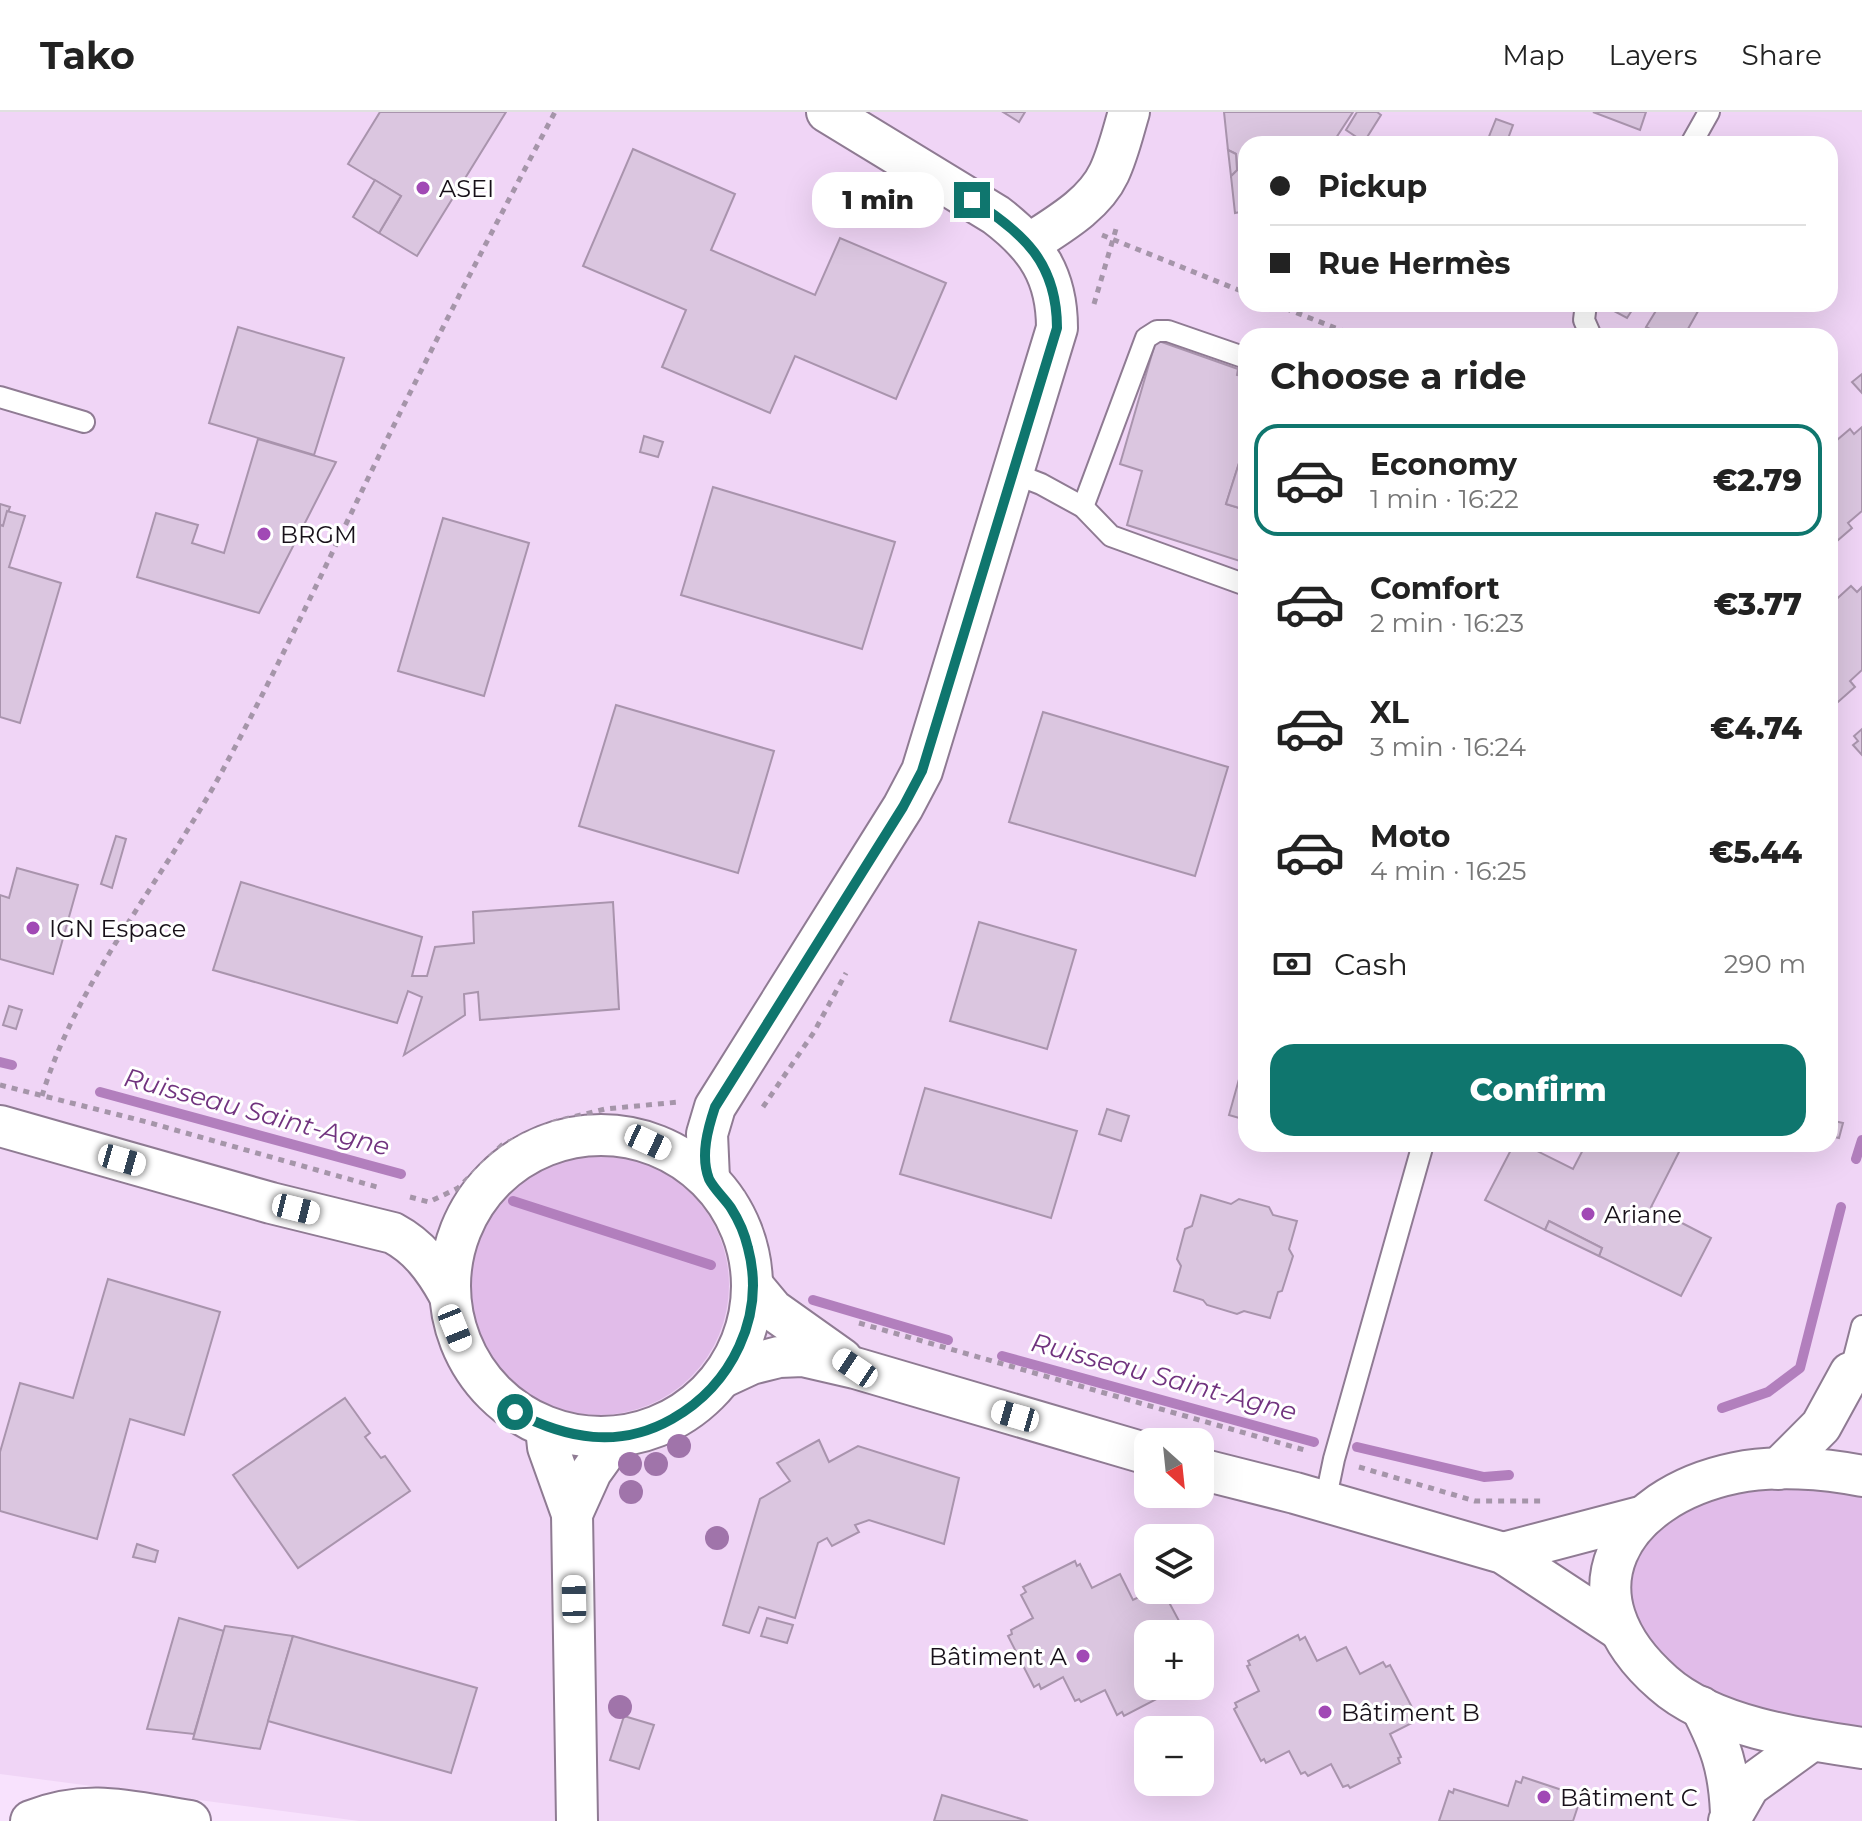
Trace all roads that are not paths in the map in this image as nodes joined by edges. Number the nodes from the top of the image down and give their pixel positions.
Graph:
1 (827, 112) edge
2 (1129, 112) edge
3 (1709, 112) edge
4 (1696, 136) edge
5 (1029, 244) junction
6 (1238, 355) edge
7 (0, 397) edge
8 (84, 422) dead end
9 (1013, 473) junction
10 (1083, 507) junction
11 (1238, 582) edge
12 (715, 1107) junction
13 (14, 1130) edge
14 (648, 1142) junction
15 (1421, 1152) edge
16 (709, 1179) junction
17 (477, 1198) junction
18 (393, 1233) junction
19 (753, 1286) junction
20 (449, 1294) junction
21 (1862, 1326) edge
22 (855, 1368) junction
23 (1850, 1373) junction
24 (723, 1377) junction
25 (1862, 1416) edge
26 (546, 1428) junction
27 (616, 1437) junction
28 (1134, 1450) edge
29 (1778, 1469) junction
30 (1214, 1473) edge
31 (1862, 1476) edge
32 (1325, 1502) junction
33 (572, 1514) junction
34 (1644, 1516) junction
35 (1503, 1553) junction
36 (1617, 1628) junction
37 (1701, 1707) junction
38 (1811, 1741) junction
39 (1862, 1748) edge
40 (1730, 1817) edge
41 (582, 1820) edge
42 (31, 1821) edge
43 (190, 1821) edge

1 - 5 street
2 - 5 street
3 - 4 lane
5 - 9 street
6 - 10 lane
7 - 8 lane
9 - 10 lane
9 - 12 street
10 - 11 lane
12 - 14 street
12 - 16 street
13 - 18 street
14 - 16 street
14 - 17 street
15 - 32 lane
16 - 19 street
17 - 18 street
17 - 20 street
18 - 20 street
19 - 22 street
19 - 24 street
20 - 26 street
21 - 23 lane
22 - 24 street
22 - 28 street
23 - 25 street
23 - 29 street
24 - 27 street
26 - 27 street
26 - 33 street
27 - 33 street
29 - 31 street
29 - 34 street
30 - 32 street
32 - 35 street
33 - 41 street
34 - 35 street
34 - 36 street
35 - 36 street
36 - 37 street
37 - 38 street
37 - 40 street
38 - 39 street
38 - 40 street
42 - 43 street

